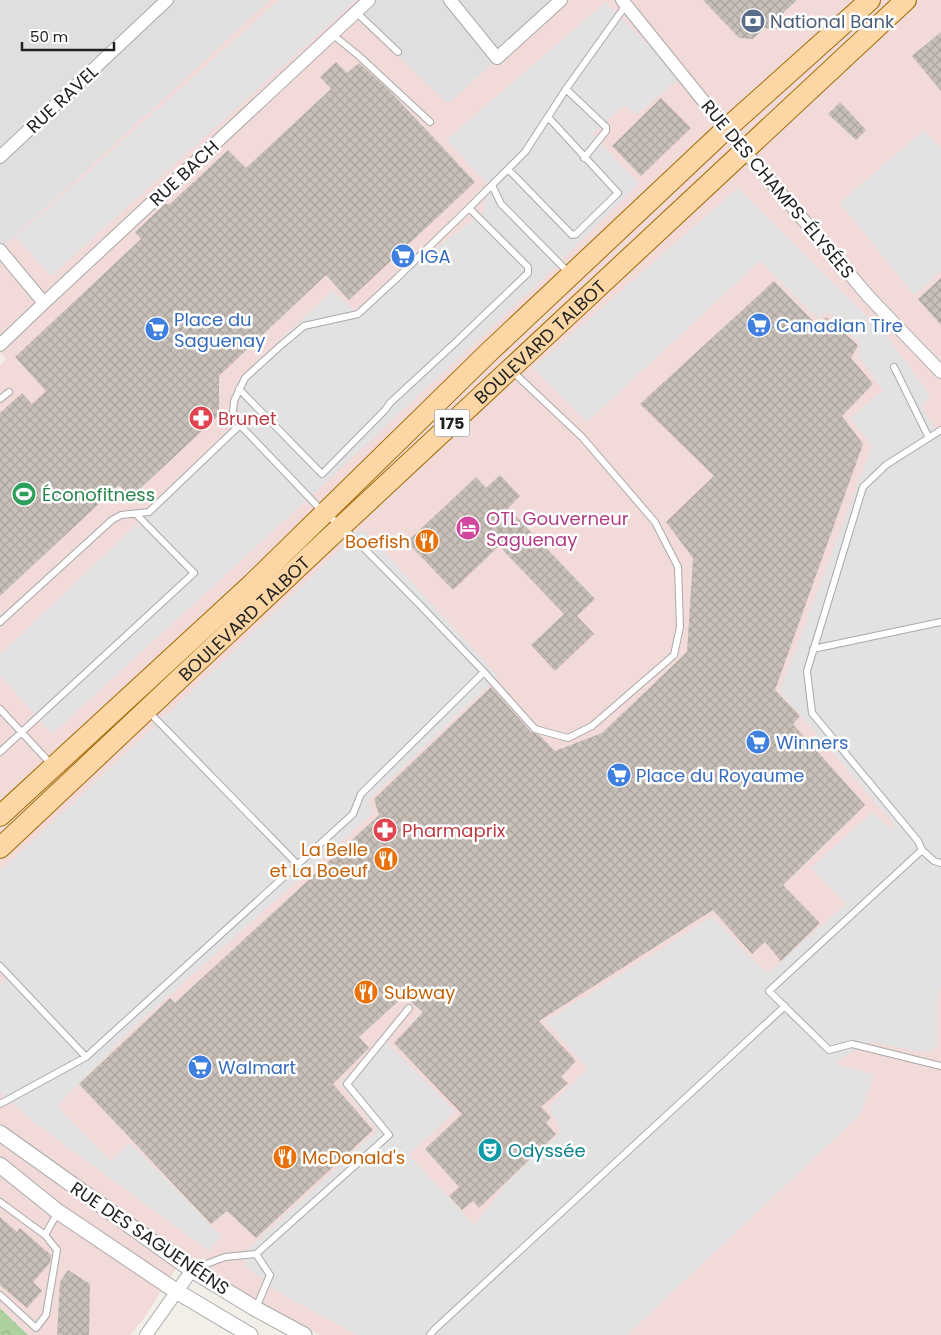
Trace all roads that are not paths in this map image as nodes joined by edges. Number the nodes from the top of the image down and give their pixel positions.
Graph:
1 (167, 0) edge
2 (369, 0) edge
3 (450, 0) edge
4 (562, 0) edge
5 (870, 0) edge
6 (906, 0) edge
7 (624, 3) edge
8 (356, 12) junction
9 (332, 34) junction
10 (398, 52) dead end
11 (566, 89) junction
12 (548, 117) junction
13 (430, 122) dead end
14 (726, 129) junction
15 (745, 150) junction
16 (0, 157) edge
17 (584, 158) junction
18 (508, 169) junction
19 (492, 185) junction
20 (469, 208) junction
21 (0, 250) edge
22 (571, 276) junction
23 (44, 303) junction
24 (0, 346) edge
25 (894, 367) dead end
26 (510, 369) junction
27 (941, 372) edge
28 (239, 390) junction
29 (9, 392) dead end
30 (0, 400) edge
31 (240, 425) junction
32 (941, 430) edge
33 (929, 438) junction
34 (324, 513) junction
35 (136, 514) junction
36 (342, 526) junction
37 (0, 622) edge
38 (941, 622) edge
39 (813, 649) junction
40 (484, 672) junction
41 (0, 709) edge
42 (147, 709) junction
43 (22, 732) junction
44 (0, 752) edge
45 (54, 767) junction
46 (0, 816) edge
47 (0, 848) edge
48 (922, 850) junction
49 (941, 863) edge
50 (298, 865) junction
51 (0, 966) edge
52 (785, 1006) junction
53 (409, 1008) dead end
54 (86, 1057) junction
55 (941, 1066) edge
56 (0, 1104) edge
57 (0, 1133) edge
58 (0, 1165) edge
59 (0, 1202) edge
60 (58, 1212) junction
61 (45, 1235) junction
62 (256, 1254) junction
63 (192, 1270) junction
64 (176, 1291) junction
65 (0, 1295) edge
66 (256, 1309) junction
67 (146, 1335) edge
68 (250, 1335) edge
69 (304, 1335) edge
70 (430, 1335) edge

1 - 16 street, RUE RAVEL
2 - 8 street, RUE BACH
3 - 4 street
5 - 14 main road, BOULEVARD TALBOT / 175
6 - 15 main road, BOULEVARD TALBOT / 175
7 - 11 lane
7 - 14 street, RUE DES CHAMPS-ÉLYSÉES
8 - 9 street, RUE BACH
8 - 10 lane
9 - 13 lane
9 - 23 street, RUE BACH
11 - 12 lane
11 - 17 lane
12 - 17 lane
12 - 18 lane
14 - 15 street, RUE DES CHAMPS-ÉLYSÉES
14 - 22 main road, BOULEVARD TALBOT / 175
15 - 26 main road, BOULEVARD TALBOT / 175
15 - 27 street, RUE DES CHAMPS-ÉLYSÉES
17 - 18 lane
18 - 19 lane
19 - 20 lane
19 - 22 lane
20 - 28 lane
20 - 28 lane
21 - 23 street
22 - 34 main road, BOULEVARD TALBOT / 175
23 - 24 street, RUE BACH
25 - 33 lane
26 - 36 main road, BOULEVARD TALBOT / 175
26 - 40 lane
28 - 31 lane
29 - 30 lane
31 - 34 lane
31 - 35 lane
32 - 33 lane
33 - 39 lane
34 - 36 lane
34 - 45 main road, BOULEVARD TALBOT / 175
35 - 37 lane
35 - 43 lane
36 - 40 lane
36 - 42 main road, BOULEVARD TALBOT / 175
38 - 39 lane
39 - 48 lane
40 - 50 lane
41 - 43 lane
42 - 47 main road, BOULEVARD TALBOT / 175
42 - 50 lane
43 - 44 lane
43 - 45 lane
45 - 46 main road, BOULEVARD TALBOT / 175
48 - 49 lane
48 - 52 lane
50 - 54 lane
51 - 54 lane
52 - 55 lane
52 - 70 lane
53 - 62 lane
54 - 56 lane
57 - 63 street, RUE DES SAGUENÉENS
58 - 60 street, RUE DES SAGUENÉENS
59 - 61 lane
60 - 61 lane
60 - 64 street, RUE DES SAGUENÉENS
61 - 65 lane
62 - 63 lane
62 - 66 lane
63 - 64 street
63 - 66 street, RUE DES SAGUENÉENS
64 - 67 street
64 - 68 street, RUE DES SAGUENÉENS
66 - 69 street, RUE DES SAGUENÉENS

